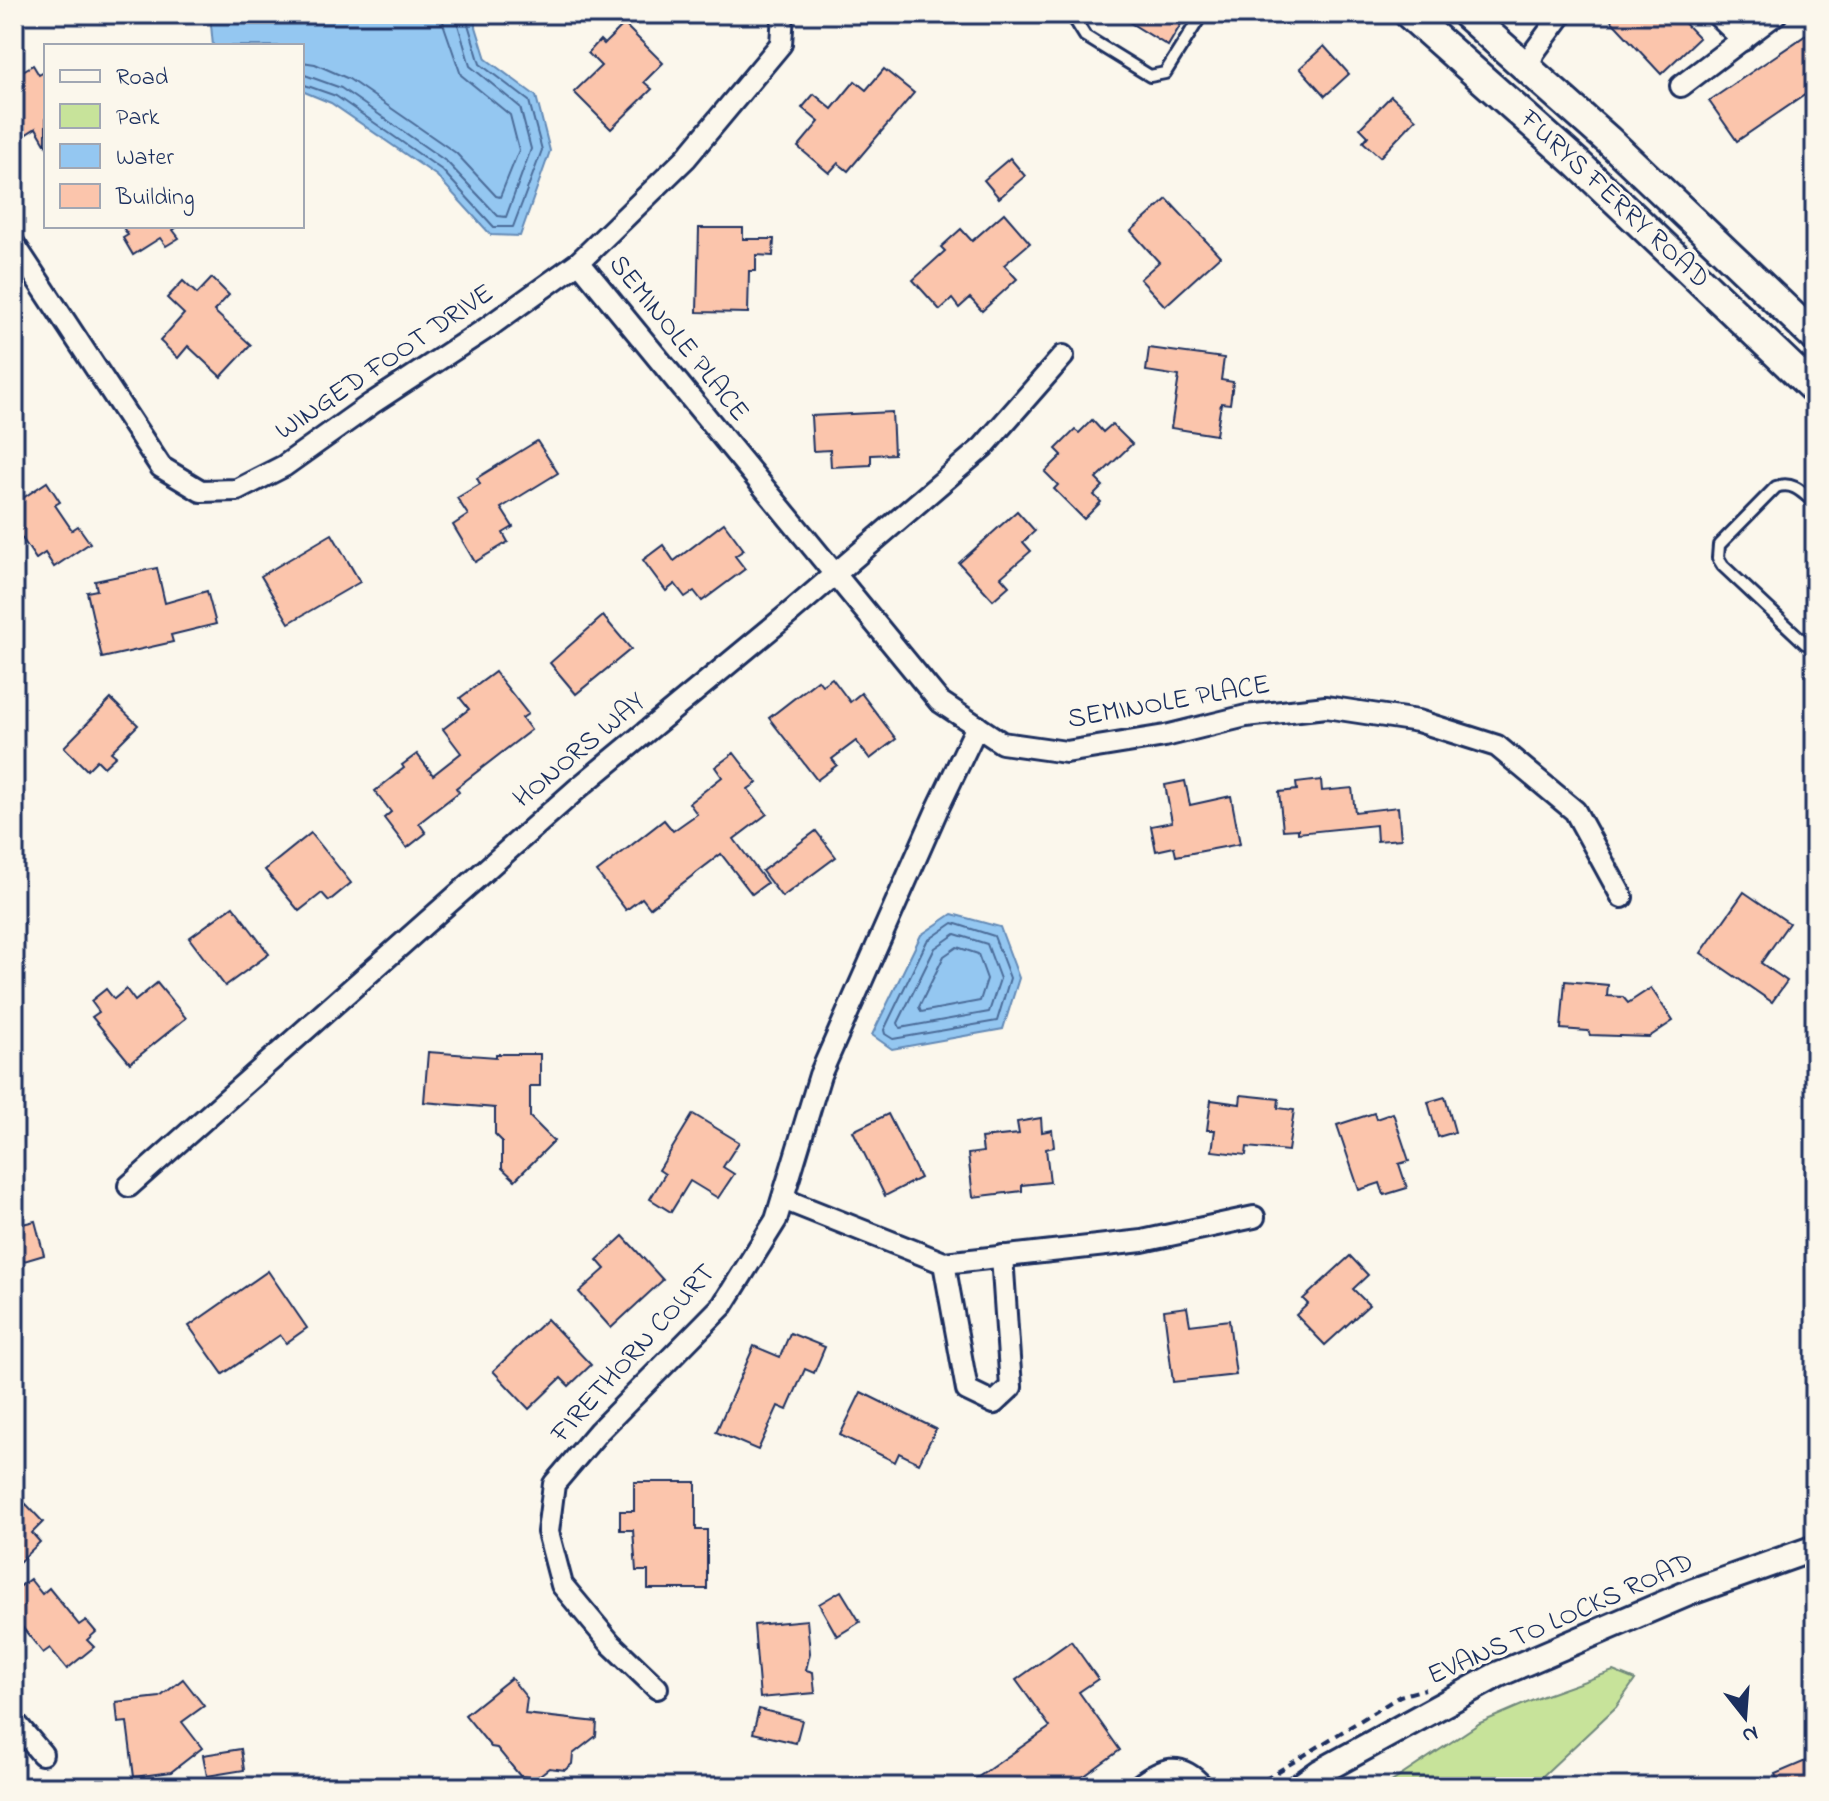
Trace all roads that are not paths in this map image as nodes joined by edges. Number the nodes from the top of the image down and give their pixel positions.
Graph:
1 (783, 14) edge
2 (1065, 14) edge
3 (1202, 14) edge
4 (1409, 14) edge
5 (1466, 14) edge
6 (1562, 14) edge
7 (1716, 14) edge
8 (1776, 14) edge
9 (1743, 40) junction
10 (1528, 68) junction
11 (1681, 86) dead end
12 (14, 244) edge
13 (579, 262) junction
14 (1815, 337) edge
15 (1063, 356) dead end
16 (1815, 390) edge
17 (1815, 503) edge
18 (834, 575) junction
19 (1815, 634) edge
20 (977, 726) junction
21 (1622, 897) dead end
22 (129, 1186) dead end
23 (783, 1199) junction
24 (1254, 1217) dead end
25 (1002, 1256) junction
26 (944, 1263) junction
27 (1815, 1548) edge
28 (657, 1688) dead end
29 (14, 1721) edge
30 (42, 1754) dead end
31 (1137, 1787) edge
32 (1203, 1787) edge
33 (1299, 1787) edge

1 - 13 street, WINGED FOOT DRIVE
2 - 3 lane
4 - 16 main road, FURYS FERRY ROAD
5 - 10 main road, FURYS FERRY ROAD
6 - 10 street
7 - 9 street
8 - 9 street
9 - 11 street
10 - 14 main road, FURYS FERRY ROAD
12 - 13 street, WINGED FOOT DRIVE
13 - 18 street, SEMINOLE PLACE
15 - 18 street, HONORS WAY
17 - 19 lane
18 - 20 street, SEMINOLE PLACE
18 - 22 street, HONORS WAY
20 - 21 street, SEMINOLE PLACE
20 - 23 street, FIRETHORN COURT
23 - 26 street
23 - 28 street, FIRETHORN COURT
24 - 25 street
25 - 26 street
25 - 26 street
27 - 33 street, EVANS TO LOCKS ROAD
29 - 30 street
31 - 32 street

